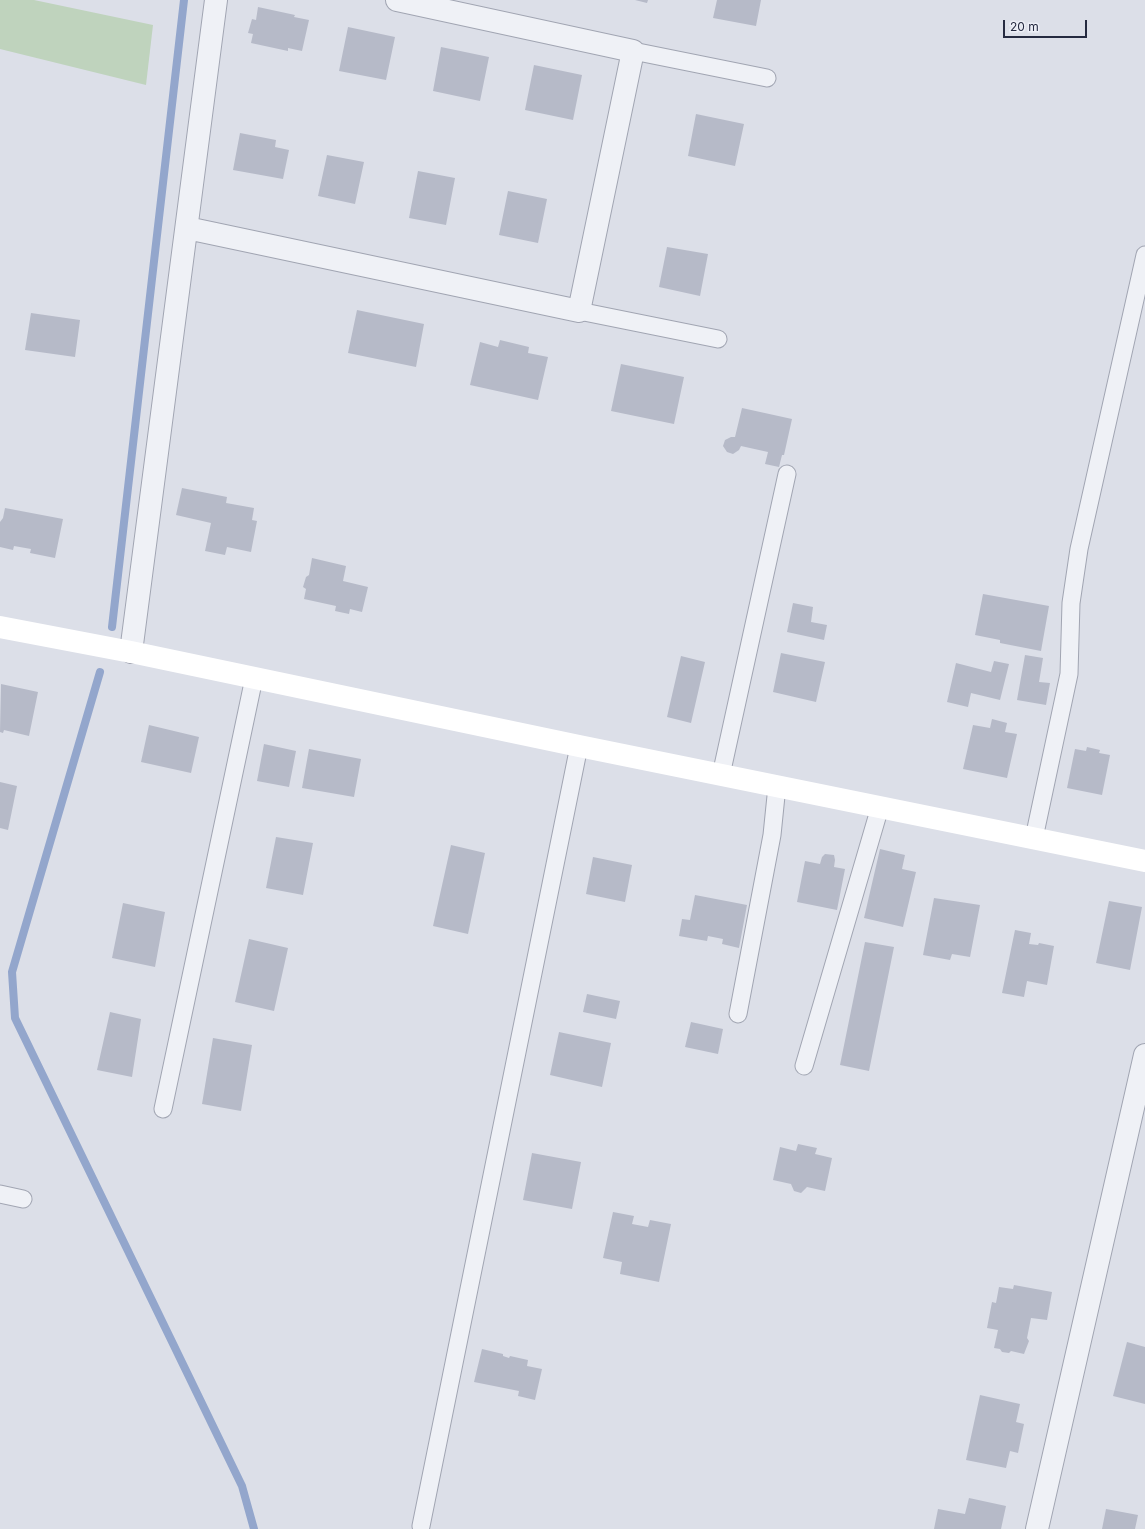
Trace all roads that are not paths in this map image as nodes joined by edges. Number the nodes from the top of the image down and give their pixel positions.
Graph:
1 (216, 0) edge
2 (398, 0) edge
3 (633, 51) junction
4 (768, 78) dead end
5 (187, 228) junction
6 (1145, 255) edge
7 (579, 311) junction
8 (718, 339) dead end
9 (787, 474) dead end
10 (0, 628) edge
11 (131, 652) junction
12 (254, 678) junction
13 (579, 746) junction
14 (721, 775) junction
15 (777, 786) junction
16 (880, 807) junction
17 (1034, 838) junction
18 (1145, 860) edge
19 (738, 1014) dead end
20 (1145, 1055) edge
21 (804, 1066) dead end
22 (163, 1109) dead end
23 (0, 1194) edge
24 (23, 1199) dead end
25 (421, 1526) dead end
26 (1037, 1529) edge

1 - 5 street
2 - 3 street
3 - 4 lane
3 - 7 street
5 - 7 street
5 - 11 street
6 - 17 lane
7 - 8 lane
9 - 14 lane
10 - 11 street
11 - 12 street
12 - 13 street
12 - 22 lane
13 - 14 street
13 - 25 lane
14 - 15 street
15 - 16 street
15 - 19 lane
16 - 17 street
16 - 21 lane
17 - 18 street
20 - 26 street
23 - 24 lane

